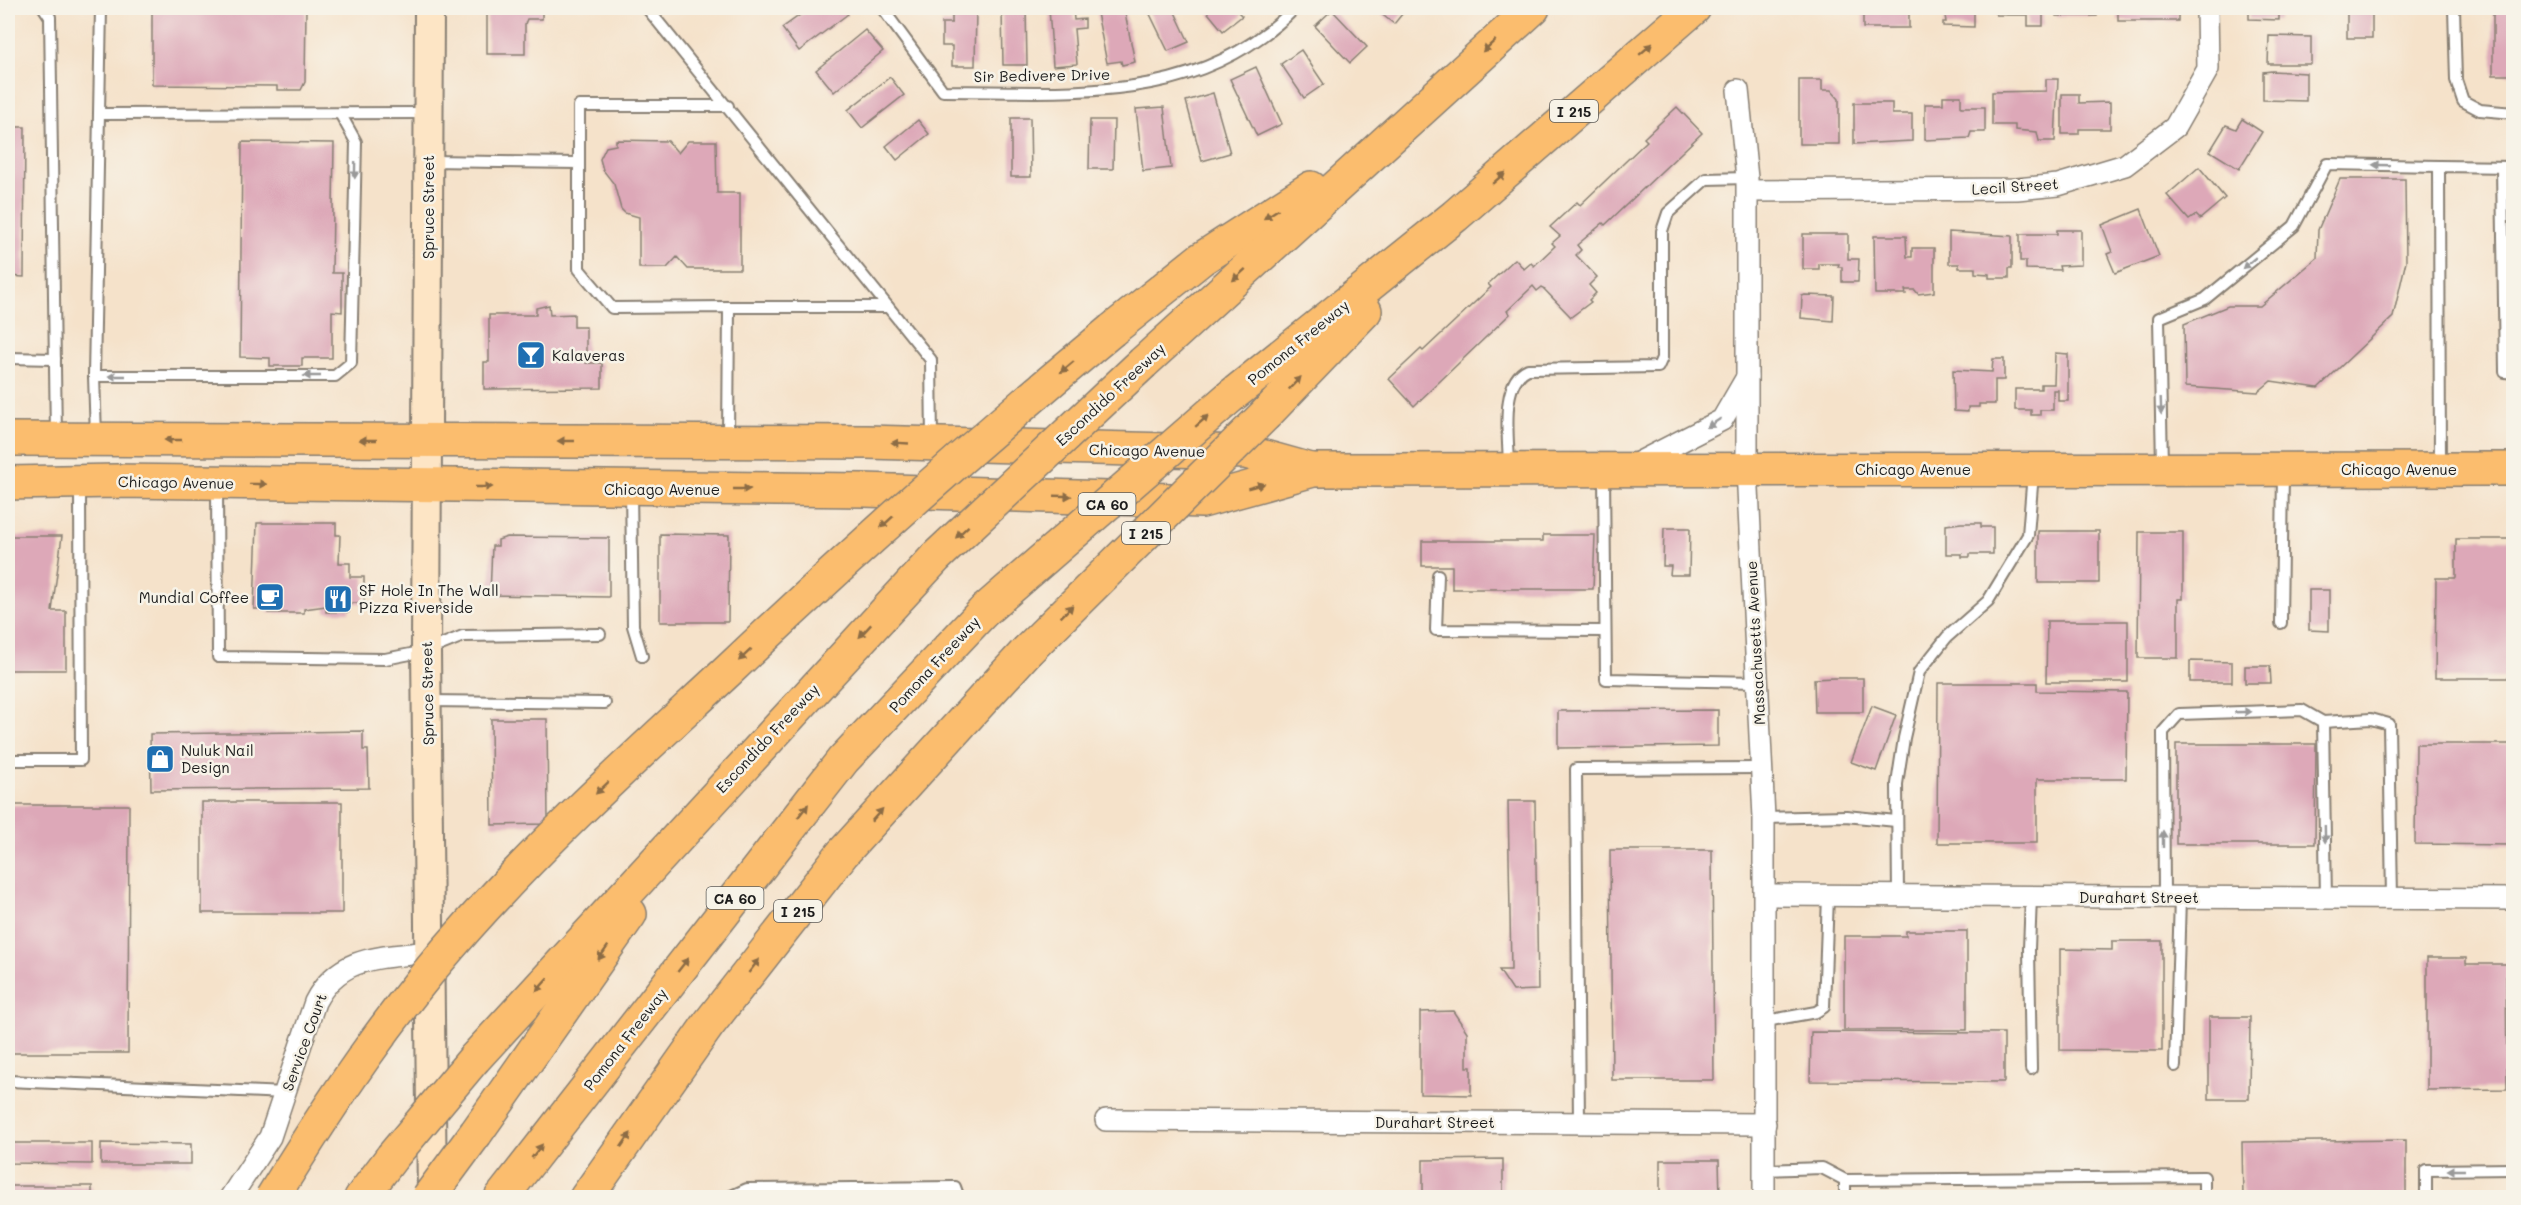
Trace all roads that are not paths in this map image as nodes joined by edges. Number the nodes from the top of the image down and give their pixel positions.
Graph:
1 (44, 8) edge
2 (101, 8) edge
3 (429, 8) edge
4 (646, 8) edge
5 (882, 8) edge
6 (1295, 8) edge
7 (1533, 8) edge
8 (1694, 8) edge
9 (2207, 8) edge
10 (2454, 8) edge
11 (1738, 90) dead end
12 (728, 106) junction
13 (428, 113) junction
14 (2514, 113) edge
15 (100, 114) junction
16 (341, 115) junction
17 (1391, 136) junction
18 (428, 161) junction
19 (579, 163) junction
20 (2439, 166) junction
21 (2508, 167) edge
22 (1748, 184) junction
23 (1455, 216) junction
24 (729, 307) junction
25 (888, 307) junction
26 (8, 358) edge
27 (56, 359) junction
28 (2514, 373) edge
29 (94, 376) junction
30 (1747, 376) junction
31 (8, 439) edge
32 (56, 440) junction
33 (96, 440) junction
34 (426, 441) junction
35 (728, 441) junction
36 (932, 445) junction
37 (1747, 468) junction
38 (1509, 469) junction
39 (1615, 469) junction
40 (2033, 469) junction
41 (2162, 469) junction
42 (2283, 469) junction
43 (2440, 469) junction
44 (2514, 469) edge
45 (1313, 470) junction
46 (8, 483) edge
47 (80, 483) junction
48 (217, 483) junction
49 (426, 487) junction
50 (631, 488) junction
51 (1438, 575) dead end
52 (2281, 623) dead end
53 (1604, 631) junction
54 (600, 634) dead end
55 (426, 651) junction
56 (642, 656) dead end
57 (1757, 682) junction
58 (428, 701) junction
59 (605, 703) dead end
60 (2323, 722) junction
61 (8, 759) edge
62 (1761, 768) junction
63 (708, 802) junction
64 (1764, 818) junction
65 (1896, 821) junction
66 (1765, 896) junction
67 (1828, 896) junction
68 (1898, 896) junction
69 (2031, 897) junction
70 (2172, 897) junction
71 (2326, 898) junction
72 (2392, 898) junction
73 (2514, 899) edge
74 (430, 952) junction
75 (1766, 1021) junction
76 (2175, 1066) dead end
77 (2031, 1069) dead end
78 (8, 1081) edge
79 (285, 1093) junction
80 (1106, 1120) dead end
81 (1579, 1123) junction
82 (1765, 1124) junction
83 (2514, 1169) edge
84 (1764, 1170) junction
85 (1845, 1180) junction
86 (589, 1192) edge
87 (230, 1197) edge
88 (272, 1197) edge
89 (361, 1197) edge
90 (430, 1197) edge
91 (501, 1197) edge
92 (727, 1197) edge
93 (959, 1197) edge
94 (1764, 1197) edge
95 (1845, 1197) edge
96 (2204, 1197) edge
97 (2426, 1197) edge

1 - 27 lane
2 - 15 lane
3 - 13 main road, Spruce Street
4 - 12 lane
5 - 6 lane, Sir Bedivere Drive
7 -> 17 main road, Escondido Freeway
23 -> 8 main road, I 215
9 - 22 street, Lecil Street
10 - 14 lane
11 - 22 street, Massachusetts Avenue
12 - 19 lane
12 - 25 lane
13 - 16 lane
13 - 18 main road, Spruce Street
15 - 16 lane
15 - 29 lane
16 -> 29 lane
17 -> 63 main road, Escondido Freeway, bridge
17 -> 88 main road, bridge
18 - 19 lane
18 - 34 main road, Spruce Street
19 - 24 lane
20 - 21 lane
20 -> 41 lane
20 - 43 lane
21 - 28 lane
22 - 30 street, Massachusetts Avenue
22 - 38 lane
86 -> 23 main road, I 215, bridge
91 -> 23 main road, Pomona Freeway / CA 60, bridge
24 - 25 lane
24 - 35 lane
25 - 36 lane
26 - 27 lane
27 - 32 lane
29 - 33 lane
30 - 37 street, Massachusetts Avenue
30 -> 39 street
31 - 32 main road, Chicago Avenue
32 - 33 main road, Chicago Avenue
34 -> 33 main road, Chicago Avenue
35 -> 34 main road, Chicago Avenue
34 - 49 main road, Spruce Street
36 -> 35 main road, Chicago Avenue
36 - 45 main road, Chicago Avenue
37 - 39 main road, Chicago Avenue
37 - 40 main road, Chicago Avenue
37 - 57 street, Massachusetts Avenue
38 - 39 main road, Chicago Avenue
38 - 45 main road, Chicago Avenue
39 - 53 lane
40 - 41 main road, Chicago Avenue
40 - 65 lane
41 - 42 main road, Chicago Avenue
42 - 43 main road, Chicago Avenue
42 - 52 lane
43 - 44 main road, Chicago Avenue
50 -> 45 main road, Chicago Avenue
46 - 47 main road, Chicago Avenue
47 - 48 main road, Chicago Avenue
47 - 61 lane
48 -> 49 main road, Chicago Avenue
48 - 55 lane
49 -> 50 main road, Chicago Avenue
49 - 55 main road, Spruce Street
50 - 56 lane
51 - 53 lane
53 - 57 lane
54 - 55 lane
55 - 58 main road, Spruce Street
57 - 62 street, Massachusetts Avenue
58 - 59 lane
58 - 74 main road, Spruce Street
70 -> 60 lane
60 -> 71 lane
60 - 72 lane
62 - 64 street, Massachusetts Avenue
62 - 81 lane
63 -> 89 main road, bridge
63 -> 90 main road, bridge
64 - 65 lane
64 - 66 street, Massachusetts Avenue
65 - 68 lane
66 - 67 street, Durahart Street
66 - 75 street, Massachusetts Avenue
67 - 68 street, Durahart Street
67 - 75 lane
68 - 69 street, Durahart Street
69 - 70 street, Durahart Street
69 - 77 lane
70 - 71 street, Durahart Street
70 - 76 lane
71 - 72 street, Durahart Street
72 - 73 street, Durahart Street
74 - 79 street, Service Court
74 - 90 main road, Spruce Street
75 - 82 street, Massachusetts Avenue
78 - 79 lane
79 - 87 street, Service Court
80 - 81 street, Durahart Street
81 - 82 street, Durahart Street
82 - 84 street, Massachusetts Avenue
83 -> 97 lane
84 - 85 lane
84 - 94 street, Massachusetts Avenue
85 - 95 lane
85 - 96 lane
92 - 93 lane

